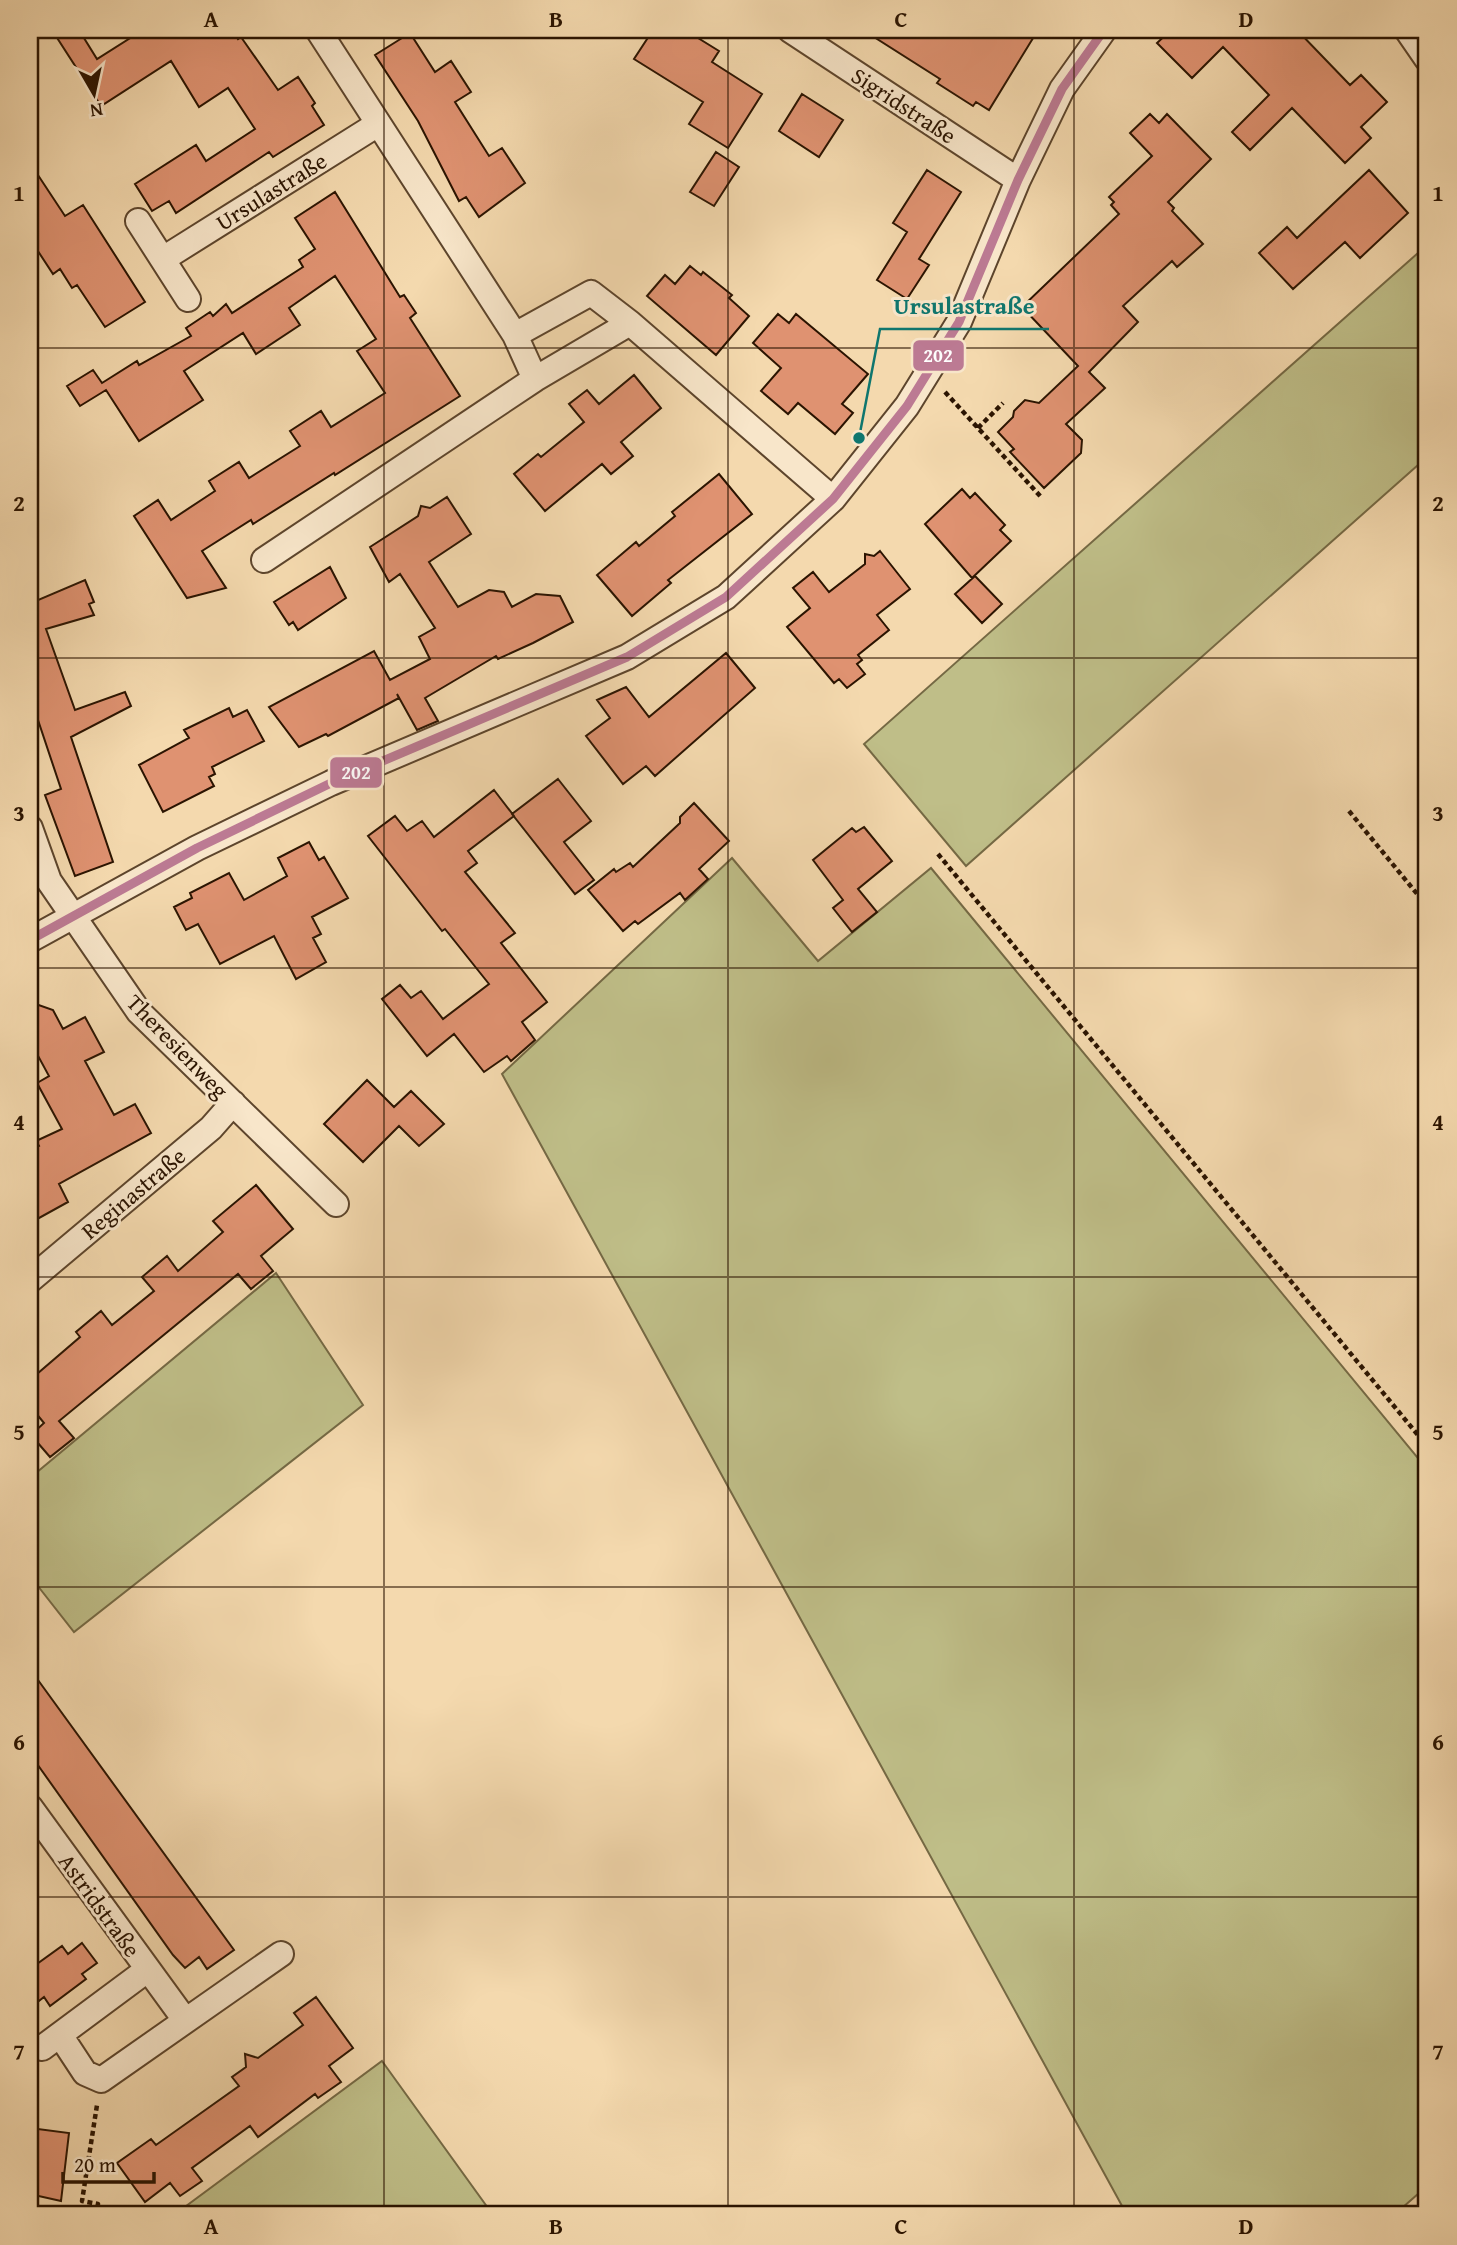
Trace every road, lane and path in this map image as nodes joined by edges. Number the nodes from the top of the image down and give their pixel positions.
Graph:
1 (318, 30) edge
2 (790, 30) edge
3 (1104, 30) edge
4 (1408, 30) edge
5 (1427, 59) edge
6 (378, 124) junction
7 (1018, 180) junction
8 (138, 221) dead end
9 (163, 259) junction
10 (188, 299) dead end
11 (629, 323) junction
12 (515, 335) junction
13 (535, 379) junction
14 (924, 379) junction
15 (1003, 403) dead end
16 (978, 428) junction
17 (1041, 497) dead end
18 (833, 499) junction
19 (264, 560) dead end
20 (1349, 811) dead end
21 (30, 828) edge
22 (938, 854) dead end
23 (1427, 906) edge
24 (72, 917) junction
25 (30, 940) edge
26 (233, 1103) junction
27 (336, 1204) dead end
28 (30, 1280) edge
29 (1427, 1446) edge
30 (30, 1807) edge
31 (281, 1954) dead end
32 (147, 1970) junction
33 (185, 2020) junction
34 (60, 2035) junction
35 (30, 2046) edge
36 (101, 2080) junction
37 (96, 2215) edge

1 - 6 street
2 - 7 street, Sigridstraße
3 - 7 street
4 - 5 street
6 - 9 street, Ursulastraße
6 - 12 street
7 - 14 street
8 - 9 street
9 - 10 street
11 - 12 street
11 - 13 street
11 - 18 street
12 - 13 street
13 - 19 street
14 - 16 path
14 - 18 street
15 - 16 path
16 - 17 path
18 - 24 street
20 - 23 path
21 - 24 street, Theresienweg
22 - 29 path
24 - 25 street
24 - 26 street, Theresienweg
26 - 27 street, Theresienweg
26 - 28 street, Reginastraße
30 - 32 street, Astridstraße
31 - 33 street
32 - 33 street, Astridstraße
32 - 34 street, Astridstraße
33 - 36 street
34 - 35 street, Astridstraße
34 - 36 street
36 - 37 path

